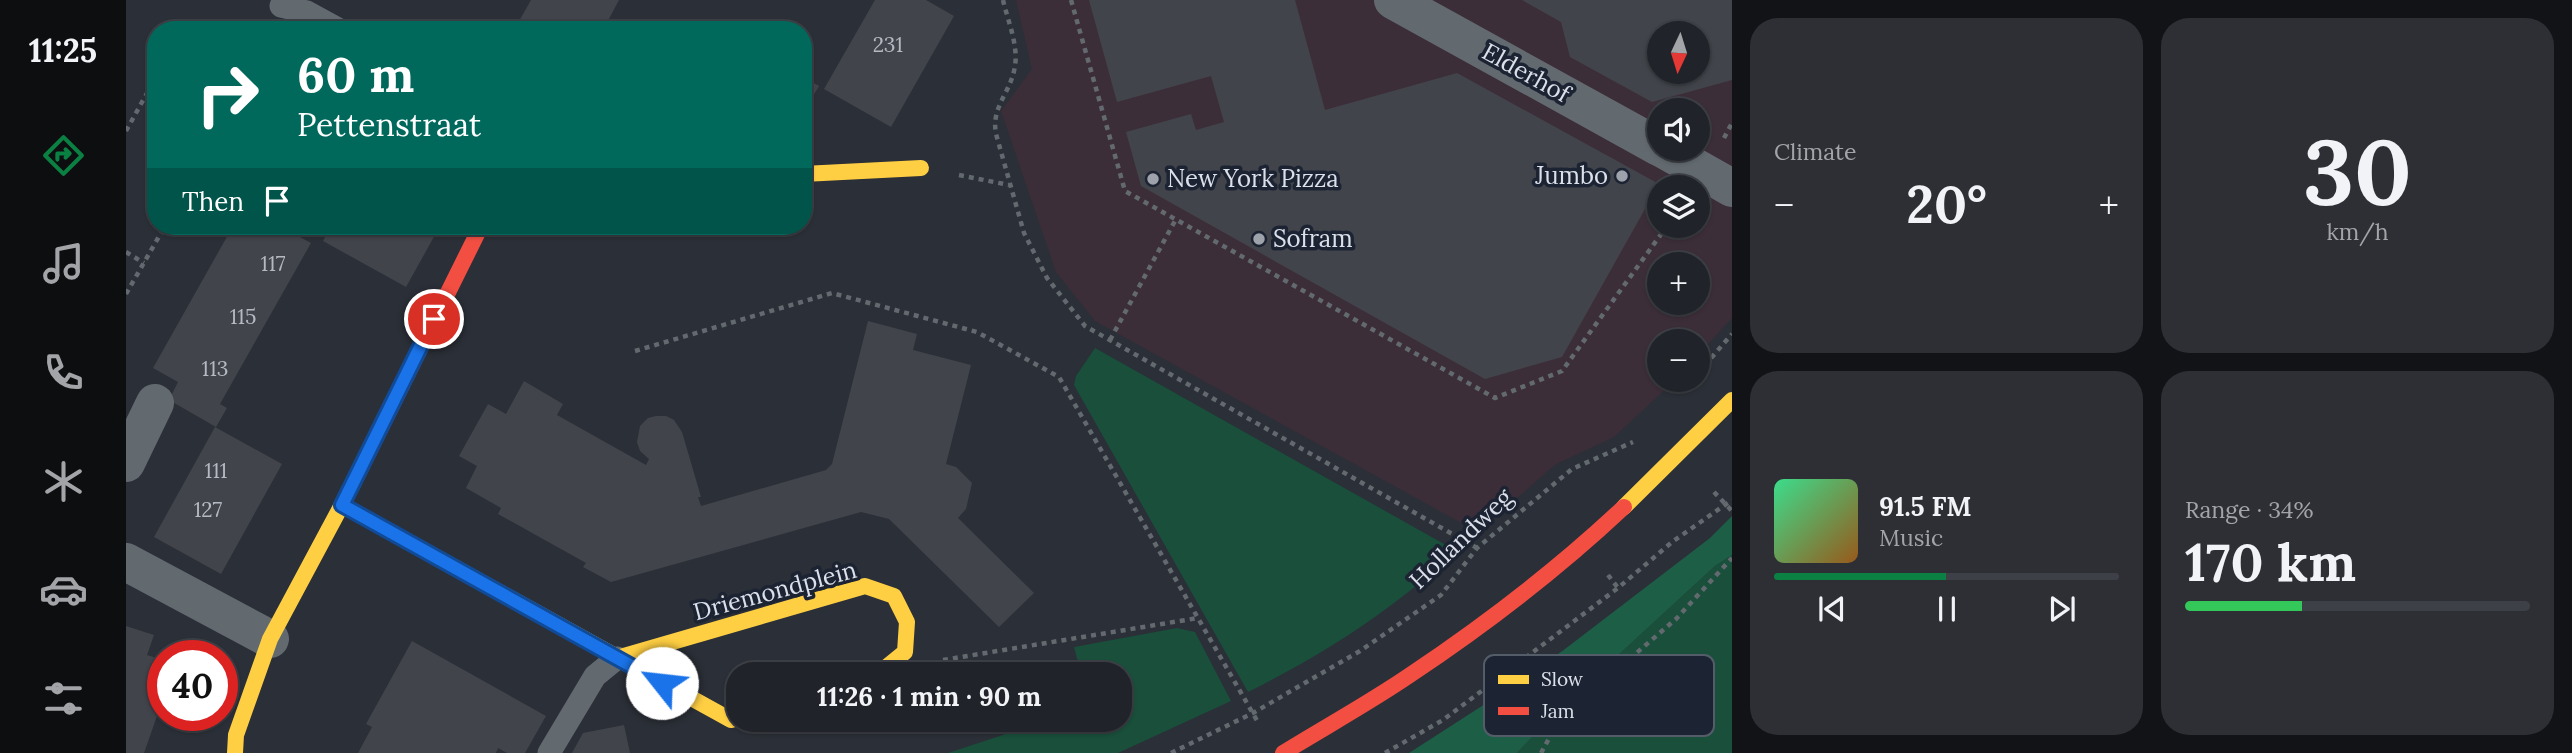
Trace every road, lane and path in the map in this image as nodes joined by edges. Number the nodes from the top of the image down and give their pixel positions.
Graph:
1 (1003, 0) edge
2 (1071, 0) edge
3 (1393, 0) edge
4 (281, 6) dead end
5 (324, 21) edge
6 (147, 93) edge
7 (126, 131) edge
8 (1647, 140) edge
9 (1684, 161) edge
10 (921, 168) joint
11 (812, 174) edge
12 (1009, 185) junction
13 (1732, 188) edge
14 (1176, 219) junction
15 (159, 235) edge
16 (477, 235) edge
17 (1658, 238) edge
18 (126, 253) edge
19 (144, 263) junction
20 (126, 294) edge
21 (1732, 334) edge
22 (1110, 340) junction
23 (635, 351) dead end
24 (1710, 359) edge
25 (1732, 400) edge
26 (155, 403) dead end
27 (1640, 437) dead end
28 (126, 463) edge
29 (1714, 492) dead end
30 (1732, 500) edge
31 (342, 505) junction
32 (1727, 505) junction
33 (1732, 511) edge
34 (1477, 548) junction
35 (1732, 558) edge
36 (126, 562) edge
37 (1198, 618) junction
38 (270, 639) junction
39 (905, 652) junction
40 (1530, 655) edge
41 (1634, 655) edge
42 (617, 658) junction
43 (894, 662) edge
44 (1484, 689) edge
45 (1253, 713) junction
46 (726, 717) edge
47 (1264, 733) dead end
48 (1550, 736) edge
49 (235, 753) edge
50 (549, 753) edge
51 (1171, 753) edge
52 (1283, 753) edge
53 (1385, 753) edge
54 (1541, 753) edge

1 - 12 path
2 - 14 path
3 - 8 street, Elderhof
4 - 5 lane
6 - 7 path
9 - 13 street, Elderhof
10 - 11 street
10 - 12 path
12 - 22 path
14 - 17 path
14 - 22 path
15 - 19 path
16 - 31 street
18 - 19 path
19 - 20 path
21 - 24 path
22 - 34 path
23 - 37 path
25 - 52 street
26 - 28 street
27 - 34 path, Hollandweg
29 - 32 path
30 - 32 path
31 - 38 street
31 - 42 street
32 - 33 path
32 - 40 path
34 - 45 path, Hollandweg
35 - 41 path
36 - 38 street
37 - 39 path
37 - 45 path
38 - 49 street
39 - 42 street, Driemondplein
39 - 43 street
42 - 46 street
42 - 50 lane
44 - 53 path
45 - 47 path
45 - 51 path, Hollandweg
48 - 54 path

